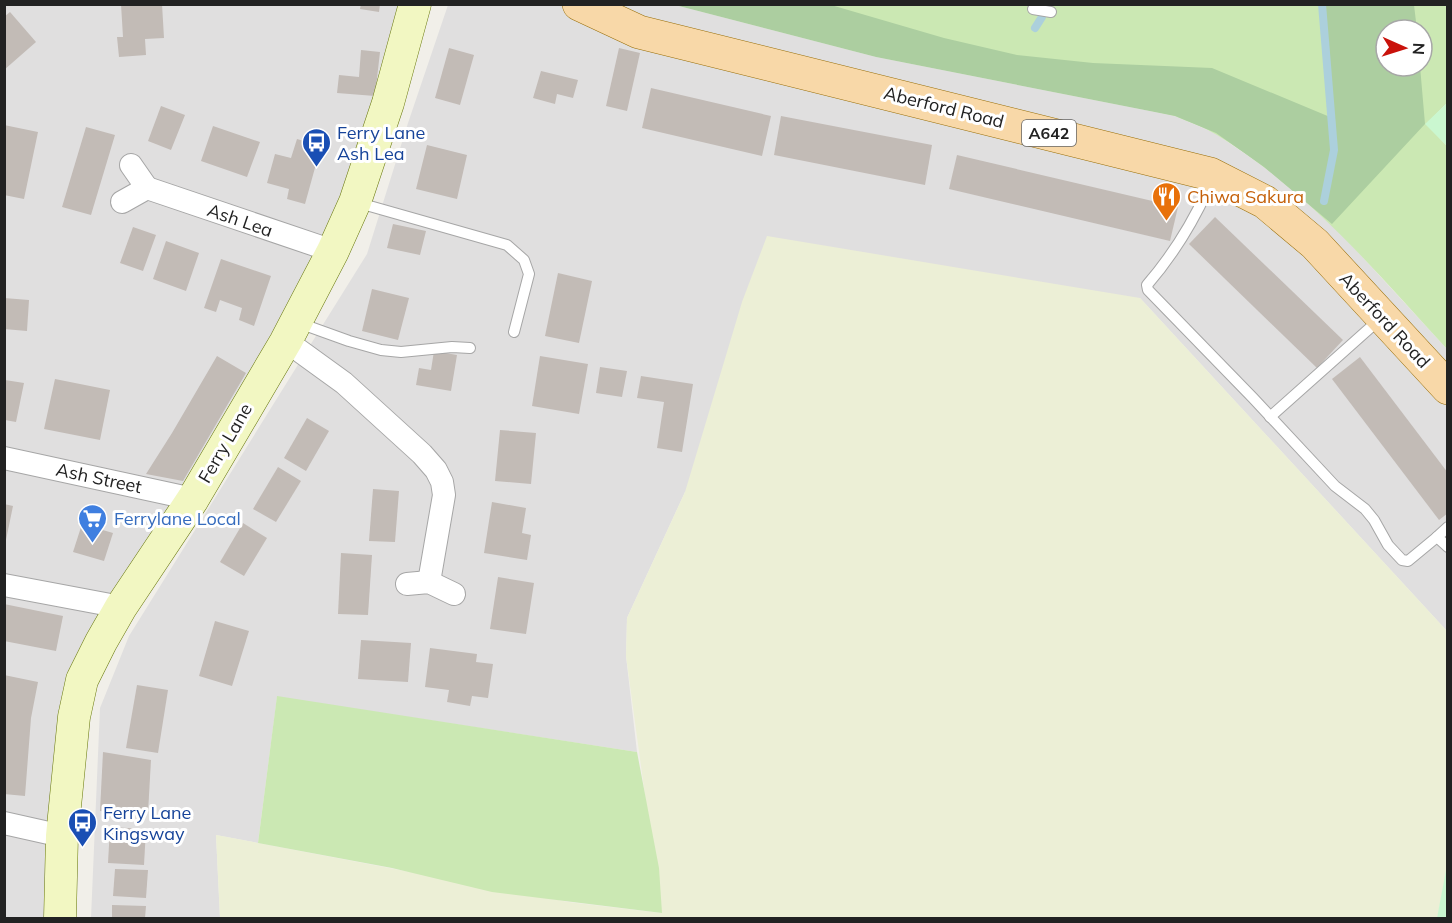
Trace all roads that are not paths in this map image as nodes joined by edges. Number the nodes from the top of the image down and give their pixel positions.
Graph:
1 (415, 4) edge
2 (579, 4) edge
3 (1033, 9) dead end
4 (1051, 12) dead end
5 (131, 165) dead end
6 (147, 188) junction
7 (1208, 191) dead end
8 (122, 202) dead end
9 (355, 202) junction
10 (333, 251) junction
11 (1382, 317) junction
12 (290, 332) junction
13 (514, 332) dead end
14 (470, 348) dead end
15 (1448, 388) edge
16 (1270, 417) junction
17 (4, 458) edge
18 (193, 499) junction
19 (1448, 527) edge
20 (1437, 537) junction
21 (1448, 547) edge
22 (4, 585) edge
23 (454, 594) dead end
24 (121, 607) junction
25 (4, 823) edge
26 (62, 836) junction
27 (60, 918) edge

1 - 9 street, Ferry Lane
2 - 11 main road, Aberford Road / A642
3 - 4 lane
5 - 6 street
6 - 8 street
6 - 10 street, Ash Lea
7 - 16 lane
9 - 10 street, Ferry Lane
9 - 13 lane
10 - 12 street, Ferry Lane
11 - 15 main road, Aberford Road / A642
11 - 16 lane
12 - 14 lane
12 - 18 street, Ferry Lane
12 - 23 street
16 - 20 lane
17 - 18 street, Ash Street
18 - 24 street, Ferry Lane
19 - 20 lane
20 - 21 lane
22 - 24 street
24 - 26 street, Ferry Lane
25 - 26 street
26 - 27 street, Ferry Lane

